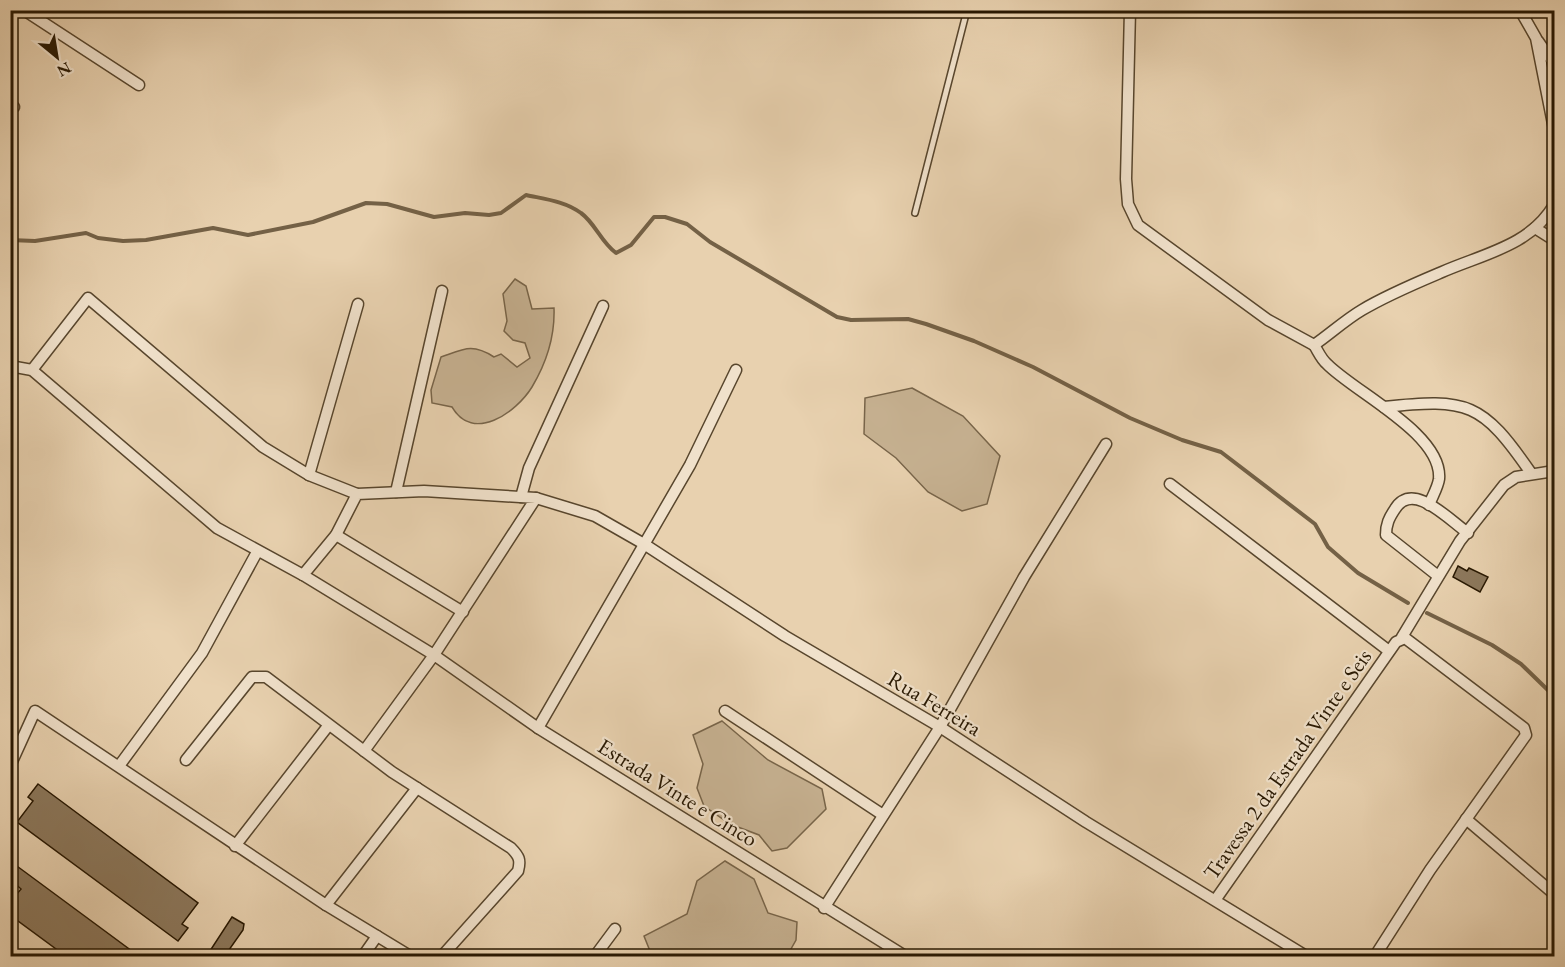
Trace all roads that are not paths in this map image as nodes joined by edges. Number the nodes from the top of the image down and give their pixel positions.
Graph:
1 (24, 10) edge
2 (967, 10) edge
3 (1130, 10) edge
4 (1520, 10) edge
5 (1536, 38) junction
6 (1554, 64) edge
7 (139, 85) dead end
8 (1554, 129) edge
9 (1554, 205) edge
10 (915, 213) dead end
11 (1535, 228) junction
12 (1554, 240) edge
13 (442, 291) dead end
14 (358, 304) dead end
15 (603, 306) dead end
16 (1314, 345) junction
17 (10, 366) edge
18 (32, 370) junction
19 (736, 370) dead end
20 (1384, 407) junction
21 (1106, 444) dead end
22 (1554, 471) edge
23 (1532, 473) junction
24 (309, 475) junction
25 (1170, 484) dead end
26 (396, 492) junction
27 (357, 494) junction
28 (521, 497) junction
29 (536, 498) junction
30 (1429, 505) junction
31 (1468, 533) junction
32 (336, 535) junction
33 (644, 544) junction
34 (257, 552) junction
35 (303, 575) junction
36 (1438, 576) junction
37 (462, 612) junction
38 (1402, 637) junction
39 (1389, 651) junction
40 (434, 656) junction
41 (725, 711) dead end
42 (328, 726) junction
43 (940, 727) junction
44 (538, 728) junction
45 (13, 751) edge
46 (364, 751) junction
47 (186, 760) dead end
48 (10, 766) edge
49 (119, 766) junction
50 (417, 788) junction
51 (883, 815) junction
52 (1467, 819) junction
53 (235, 846) junction
54 (1552, 892) dead end
55 (1216, 899) junction
56 (326, 905) junction
57 (824, 908) junction
58 (615, 929) dead end
59 (377, 936) junction
60 (363, 957) edge
61 (410, 957) edge
62 (442, 957) edge
63 (595, 957) edge
64 (905, 957) edge
65 (1306, 957) edge
66 (1375, 957) edge

1 - 7 street
2 - 10 lane
3 - 16 street
4 - 5 street
5 - 6 street
5 - 8 street
9 - 11 street
11 - 12 street
11 - 16 street
13 - 26 street
14 - 24 street
15 - 28 street
16 - 20 street
17 - 18 street
18 - 24 street
18 - 34 street, Estrada Vinte e Cinco
19 - 33 street
20 - 23 street
20 - 30 street
21 - 43 street
22 - 23 street, Travessa 2 da Estrada Vinte e Seis
23 - 31 street, Travessa 2 da Estrada Vinte e Seis
24 - 27 street
25 - 39 street
26 - 27 street, Rua Ferreira
26 - 28 street, Rua Ferreira
27 - 32 street
28 - 29 street, Rua Ferreira
29 - 33 street, Rua Ferreira
29 - 37 street
30 - 31 street
30 - 36 street
31 - 36 street, Travessa 2 da Estrada Vinte e Seis
32 - 35 street
32 - 37 street
33 - 43 street, Rua Ferreira
33 - 44 street
34 - 35 street, Estrada Vinte e Cinco
34 - 49 street
35 - 40 street, Estrada Vinte e Cinco
36 - 38 street, Travessa 2 da Estrada Vinte e Seis
37 - 40 street
38 - 39 street, Travessa 2 da Estrada Vinte e Seis
38 - 52 street
39 - 55 street, Travessa 2 da Estrada Vinte e Seis
40 - 44 street, Estrada Vinte e Cinco
40 - 46 street
41 - 51 street
42 - 46 street
42 - 47 street
42 - 53 street
43 - 51 street
43 - 55 street, Rua Ferreira
44 - 57 street, Estrada Vinte e Cinco
45 - 48 street
45 - 49 street
46 - 50 street
49 - 53 street
50 - 56 street
50 - 62 street
51 - 57 street
52 - 54 street
52 - 66 street
53 - 56 street
55 - 65 street, Rua Ferreira
56 - 59 street
57 - 64 street, Estrada Vinte e Cinco
58 - 63 street
59 - 60 street
59 - 61 street

